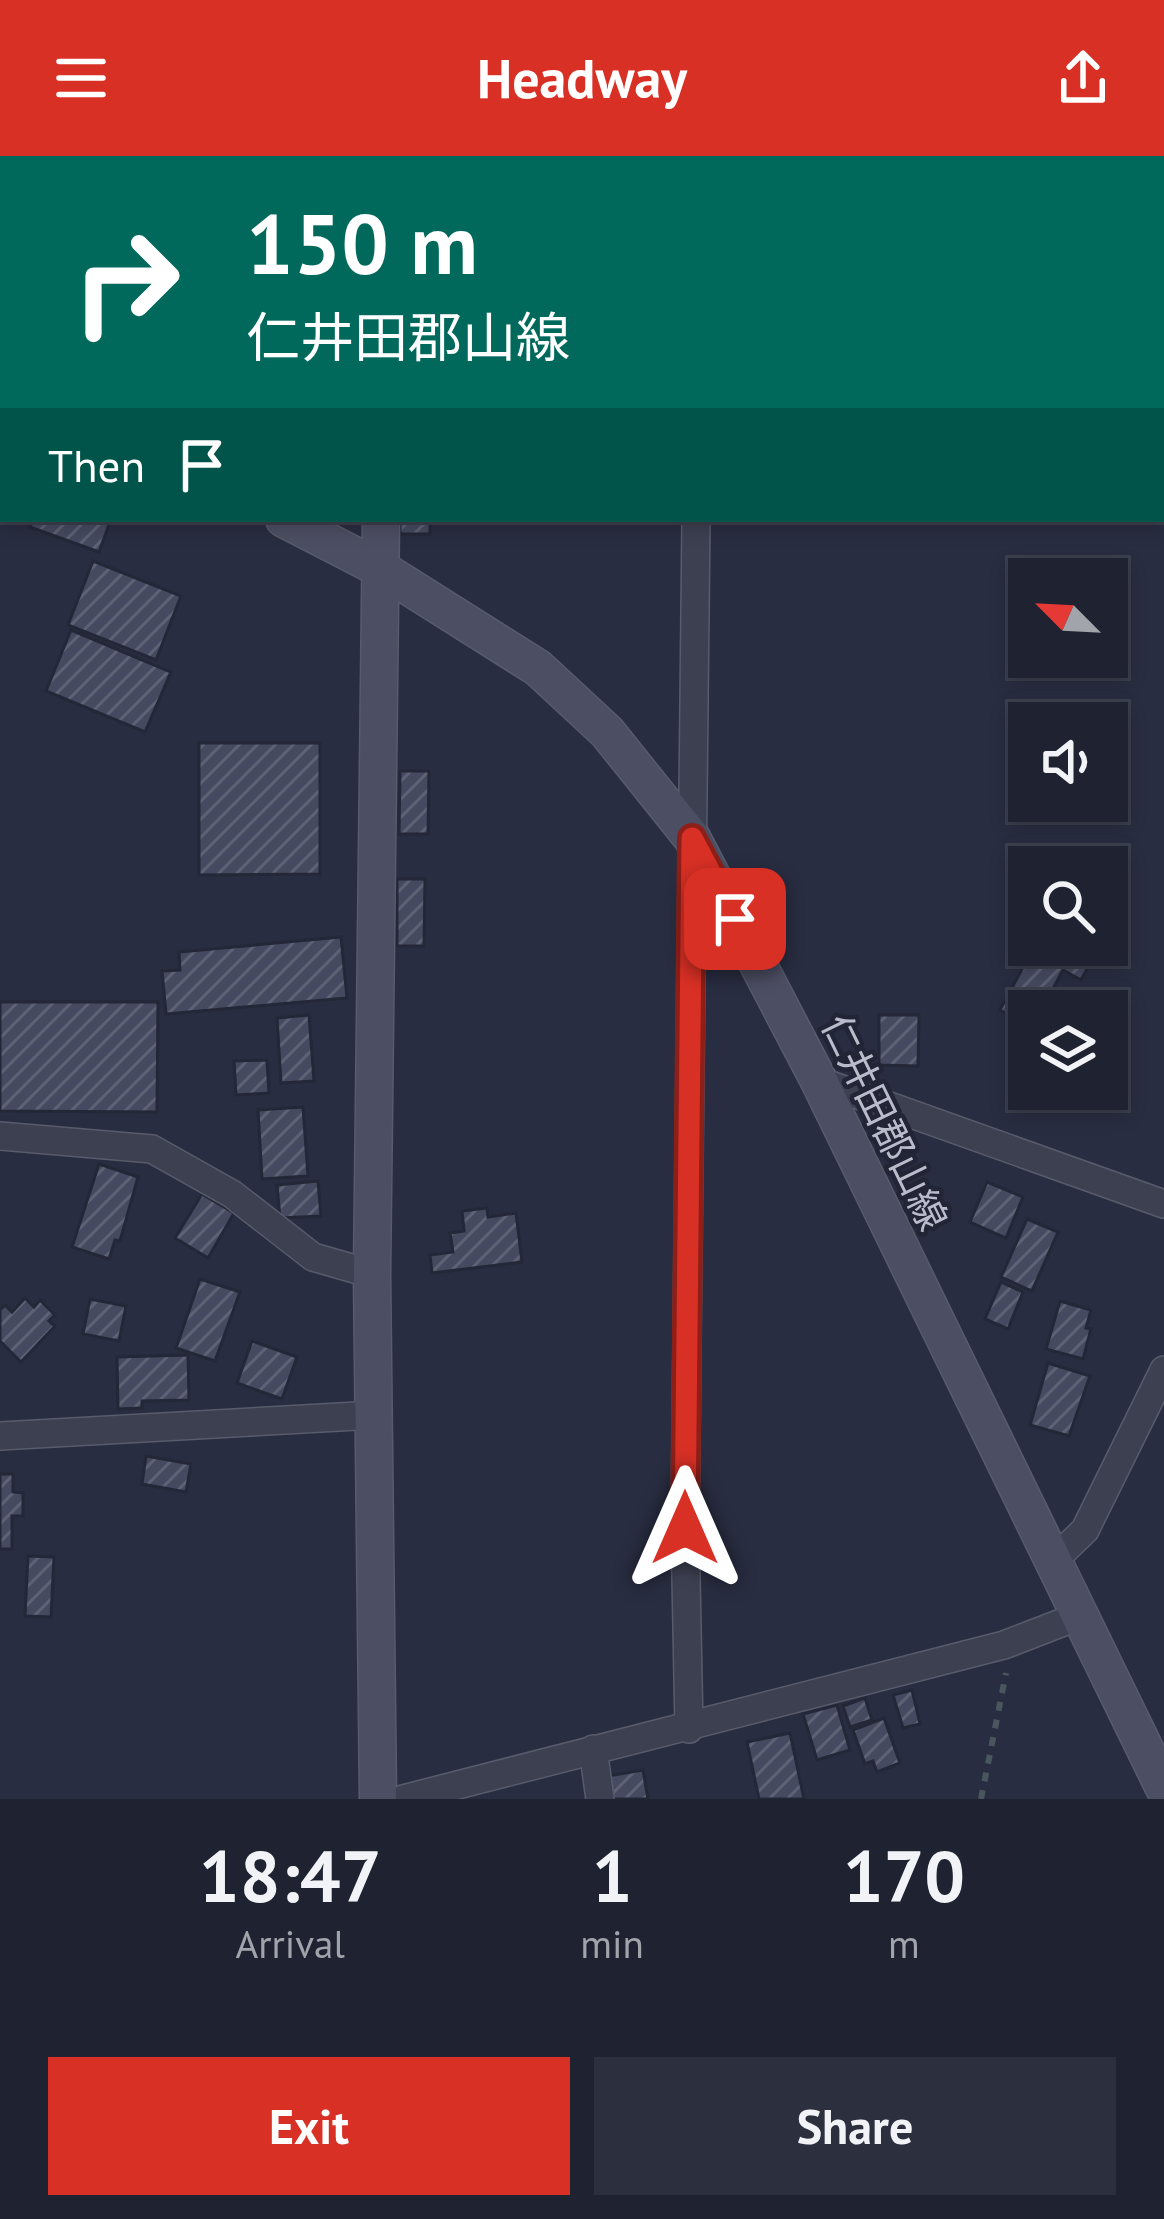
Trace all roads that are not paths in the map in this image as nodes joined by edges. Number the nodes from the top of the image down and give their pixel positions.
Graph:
1 (290, 522) edge
2 (381, 522) edge
3 (696, 522) edge
4 (381, 569) junction
5 (692, 838) junction
6 (819, 1081) junction
7 (0, 1136) edge
8 (1164, 1204) edge
9 (372, 1274) junction
10 (1164, 1370) edge
11 (375, 1414) junction
12 (0, 1436) edge
13 (1054, 1559) junction
14 (1079, 1616) junction
15 (688, 1729) junction
16 (593, 1749) junction
17 (1164, 1788) edge
18 (378, 1799) edge
19 (404, 1799) edge
20 (601, 1799) edge

1 - 4 main road, 仁井田郡山線
2 - 4 main road
3 - 5 street
4 - 5 main road, 仁井田郡山線
4 - 9 main road
5 - 6 main road, 仁井田郡山線
5 - 15 street
6 - 8 street
6 - 13 main road, 仁井田郡山線
7 - 9 street
9 - 11 main road
10 - 13 street
11 - 12 street
11 - 18 main road
13 - 14 main road, 仁井田郡山線
14 - 15 street
14 - 17 main road, 仁井田郡山線
15 - 16 street
16 - 19 street
16 - 20 street

